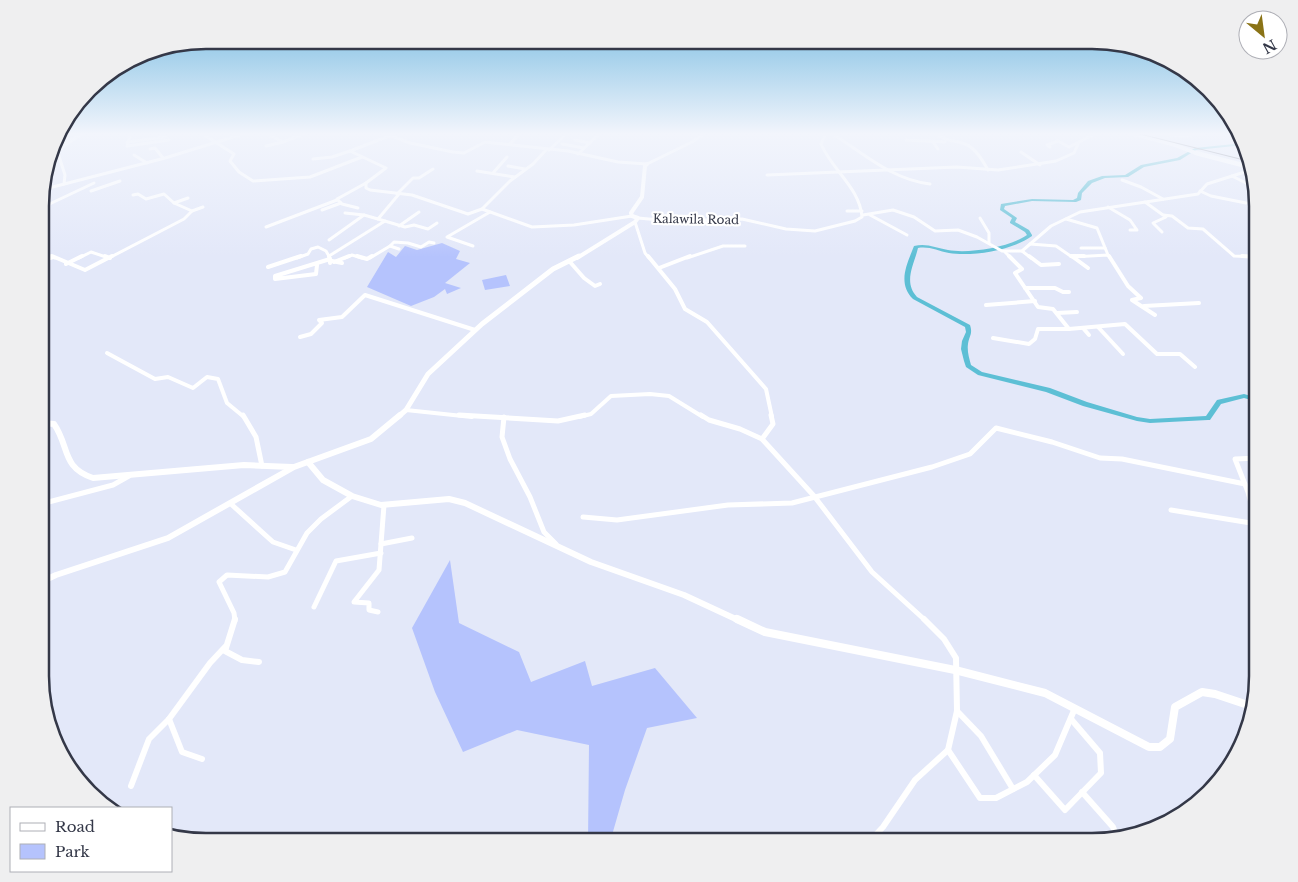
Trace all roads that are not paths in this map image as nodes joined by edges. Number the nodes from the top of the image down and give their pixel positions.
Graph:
1 (65, 174) edge
2 (97, 174) edge
3 (242, 174) edge
4 (317, 174) edge
5 (379, 174) edge
6 (425, 174) edge
7 (499, 174) edge
8 (519, 174) edge
9 (644, 174) edge
10 (782, 174) edge
11 (840, 174) edge
12 (894, 174) edge
13 (1236, 174) edge
14 (767, 175) dead end
15 (1232, 176) junction
16 (515, 177) junction
17 (1122, 180) dead end
18 (120, 181) dead end
19 (94, 182) dead end
20 (366, 183) junction
21 (64, 184) junction
22 (930, 184) dead end
23 (1247, 184) edge
24 (50, 188) edge
25 (91, 191) dead end
26 (1200, 191) junction
27 (398, 194) junction
28 (133, 195) dead end
29 (188, 198) dead end
30 (337, 200) junction
31 (1163, 200) junction
32 (1144, 202) junction
33 (174, 203) junction
34 (1238, 203) dead end
35 (1246, 203) joint
36 (49, 204) edge
37 (340, 204) junction
38 (203, 207) dead end
39 (1108, 207) junction
40 (358, 208) dead end
41 (482, 209) junction
42 (322, 210) dead end
43 (192, 211) junction
44 (847, 211) dead end
45 (419, 212) dead end
46 (490, 212) junction
47 (345, 213) dead end
48 (863, 213) junction
49 (869, 214) junction
50 (364, 215) junction
51 (1164, 215) junction
52 (980, 218) dead end
53 (378, 219) junction
54 (635, 219) junction
55 (1066, 219) junction
56 (918, 220) junction
57 (927, 220) dead end
58 (385, 221) junction
59 (437, 223) dead end
60 (399, 226) junction
61 (266, 227) dead end
62 (1130, 230) dead end
63 (1162, 232) dead end
64 (906, 235) dead end
65 (329, 240) dead end
66 (990, 243) junction
67 (434, 244) dead end
68 (1030, 244) junction
69 (390, 246) junction
70 (473, 246) dead end
71 (745, 246) dead end
72 (1081, 248) dead end
73 (1105, 248) junction
74 (399, 249) dead end
75 (1022, 250) junction
76 (1003, 252) junction
77 (49, 255) edge
78 (1108, 255) junction
79 (53, 257) junction
80 (1072, 257) junction
81 (1249, 257) edge
82 (49, 258) edge
83 (110, 258) junction
84 (331, 260) junction
85 (570, 262) junction
86 (342, 263) dead end
87 (66, 264) junction
88 (1059, 264) dead end
89 (317, 265) junction
90 (268, 267) dead end
91 (659, 268) junction
92 (1088, 268) dead end
93 (600, 284) dead end
94 (1025, 288) junction
95 (1069, 292) dead end
96 (1034, 301) junction
97 (1199, 302) dead end
98 (986, 305) dead end
99 (1144, 306) junction
100 (1078, 312) dead end
101 (1057, 313) junction
102 (1155, 315) dead end
103 (1098, 327) junction
104 (1083, 328) junction
105 (1068, 329) junction
106 (475, 330) junction
107 (1089, 335) dead end
108 (300, 337) dead end
109 (993, 338) dead end
110 (107, 353) dead end
111 (1123, 354) dead end
112 (1195, 367) dead end
113 (406, 410) junction
114 (504, 417) junction
115 (49, 424) edge
116 (762, 438) junction
117 (1249, 458) edge
118 (308, 462) junction
119 (262, 466) junction
120 (294, 467) junction
121 (129, 476) junction
122 (1245, 484) junction
123 (352, 496) junction
124 (814, 496) junction
125 (1249, 498) edge
126 (49, 502) edge
127 (231, 504) junction
128 (384, 505) junction
129 (1171, 510) dead end
130 (583, 517) dead end
131 (1249, 525) edge
132 (412, 538) dead end
133 (381, 544) junction
134 (560, 548) junction
135 (296, 550) junction
136 (381, 553) junction
137 (49, 578) edge
138 (314, 607) dead end
139 (378, 612) dead end
140 (225, 647) junction
141 (258, 662) dead end
142 (955, 670) junction
143 (1246, 704) edge
144 (1075, 708) junction
145 (957, 712) junction
146 (168, 719) junction
147 (1070, 719) junction
148 (948, 750) junction
149 (202, 759) dead end
150 (1034, 775) junction
151 (131, 786) dead end
152 (1013, 789) junction
153 (1082, 792) junction
154 (1115, 831) edge
155 (878, 833) edge

1 - 21 street
2 - 21 street
3 - 4 street
5 - 20 street
6 - 27 street
7 - 16 street
8 - 16 street
9 - 54 street
10 - 14 street
11 - 48 street
12 - 22 street
13 - 15 street
15 - 23 street
15 - 26 street
16 - 41 street
17 - 31 street
18 - 25 street
19 - 36 street
20 - 27 street
20 - 30 street
21 - 24 street
26 - 31 street
26 - 35 street
27 - 41 street
27 - 53 street
28 - 33 street
29 - 33 street
30 - 37 street
30 - 61 street
31 - 32 street
32 - 39 street
32 - 51 street
33 - 43 street
34 - 35 street
37 - 40 street
37 - 42 street
38 - 43 street
39 - 55 street
39 - 62 street
41 - 46 street, Kalawila Road
43 - 83 street
44 - 48 street
45 - 60 street
46 - 54 street, Kalawila Road
46 - 70 street
47 - 50 street
48 - 49 street
48 - 54 street, Kalawila Road
49 - 56 street
49 - 64 street
50 - 53 street
50 - 65 street
51 - 63 street
51 - 81 street
52 - 66 street
53 - 58 street
54 - 85 street
54 - 91 street
55 - 68 street
55 - 73 street
56 - 57 street
56 - 66 street
58 - 60 street
58 - 84 street
59 - 60 street
66 - 76 street
67 - 69 street
68 - 75 street
68 - 80 street
69 - 74 street
69 - 84 street
71 - 91 street
72 - 73 street
73 - 78 street
75 - 76 street
75 - 88 street
76 - 94 street
77 - 79 street
78 - 80 street
78 - 99 street
79 - 82 street
79 - 87 street
80 - 92 street
83 - 87 street
83 - 87 street
84 - 86 street
84 - 89 street
84 - 90 street
85 - 93 street
85 - 106 street
89 - 89 street
91 - 116 street
94 - 95 street
94 - 96 street
96 - 98 street
96 - 101 street
97 - 99 street
99 - 102 street
100 - 101 street
101 - 105 street
103 - 104 street
103 - 111 street
103 - 112 street
104 - 105 street
104 - 107 street
105 - 109 street
106 - 108 street
106 - 113 street
110 - 119 street
113 - 114 street
113 - 118 street
114 - 116 street
114 - 134 street
115 - 121 street
116 - 124 street
117 - 122 street
118 - 120 street
118 - 123 street
119 - 120 street
119 - 121 street
120 - 127 street
121 - 126 street
122 - 124 street
122 - 125 street
123 - 128 street
123 - 135 street
124 - 130 street
124 - 142 street
127 - 135 street
127 - 137 street
128 - 133 street
128 - 134 street
129 - 131 street
132 - 133 street
133 - 136 street
134 - 142 street
135 - 140 street
136 - 138 street
136 - 139 street
140 - 141 street
140 - 146 street
142 - 144 street
142 - 145 street
143 - 144 street
144 - 147 street
145 - 148 street
145 - 152 street
146 - 149 street
146 - 151 street
147 - 150 street
147 - 153 street
148 - 152 street
148 - 155 street
150 - 152 street
150 - 153 street
153 - 154 street

